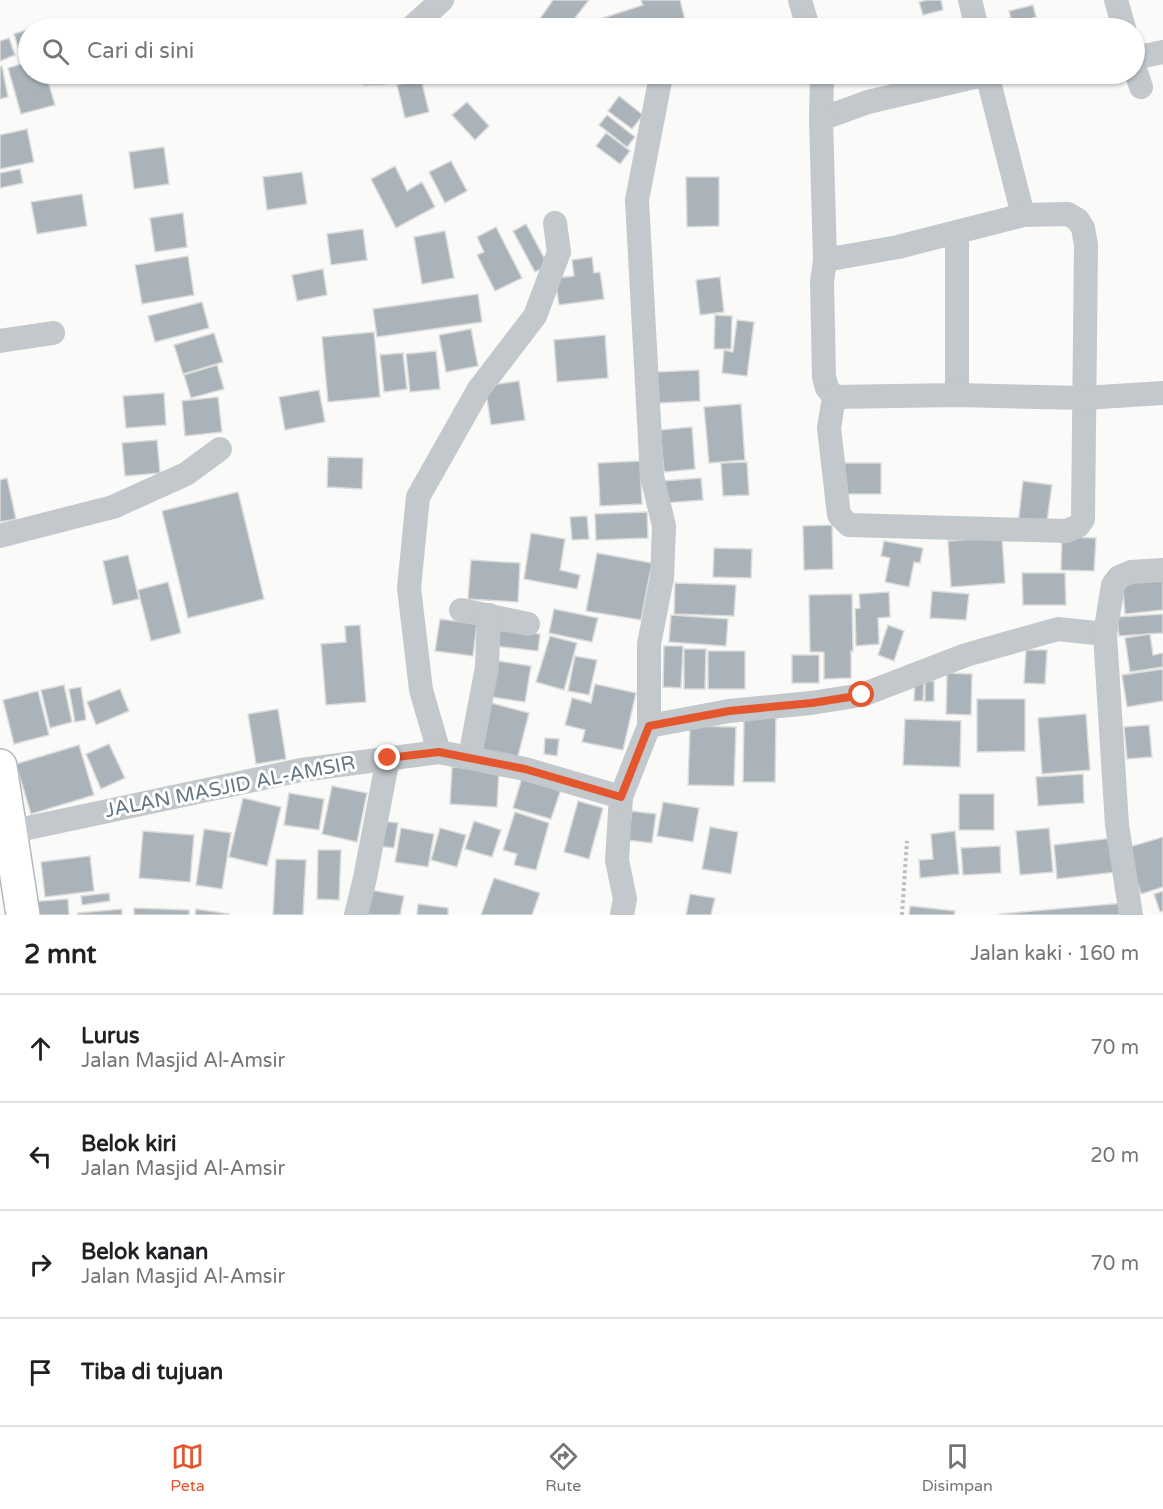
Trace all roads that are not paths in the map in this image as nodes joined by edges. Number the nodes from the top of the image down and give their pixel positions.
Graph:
1 (442, 0) edge
2 (800, 0) edge
3 (970, 0) edge
4 (1116, 0) edge
5 (418, 15) edge
6 (805, 18) edge
7 (974, 18) edge
8 (1121, 18) edge
9 (1163, 52) edge
10 (1145, 56) edge
11 (659, 84) edge
12 (822, 84) edge
13 (944, 84) edge
14 (990, 84) edge
15 (821, 119) junction
16 (1023, 215) junction
17 (555, 223) dead end
18 (957, 232) junction
19 (825, 260) junction
20 (53, 333) dead end
21 (0, 341) edge
22 (1163, 393) edge
23 (957, 395) junction
24 (834, 397) junction
25 (1084, 398) junction
26 (220, 449) dead end
27 (0, 536) edge
28 (1163, 570) edge
29 (461, 610) dead end
30 (489, 615) junction
31 (528, 624) dead end
32 (1105, 633) junction
33 (649, 726) junction
34 (439, 752) junction
35 (470, 757) junction
36 (388, 758) junction
37 (0, 766) edge
38 (621, 797) junction
39 (9, 832) junction
40 (23, 915) edge
41 (356, 915) edge
42 (622, 915) edge
43 (1131, 915) edge

1 - 5 street
2 - 6 street
3 - 7 street
4 - 8 street
9 - 10 street
11 - 33 street
12 - 15 street
13 - 15 street
14 - 16 street
15 - 19 street
16 - 18 street
16 - 25 street
17 - 34 street
18 - 19 street
18 - 23 street
19 - 24 street
20 - 21 street
22 - 25 street
23 - 24 street
23 - 25 street
24 - 25 street
26 - 27 street
28 - 32 street
29 - 30 street
30 - 31 street
30 - 35 street
32 - 33 street
32 - 43 street
33 - 38 street
34 - 35 street, JALAN MASJID AL-AMSIR
34 - 36 street, JALAN MASJID AL-AMSIR
35 - 38 street, JALAN MASJID AL-AMSIR
36 - 39 street, JALAN MASJID AL-AMSIR
36 - 41 street
37 - 39 main road
38 - 42 street
39 - 40 main road

